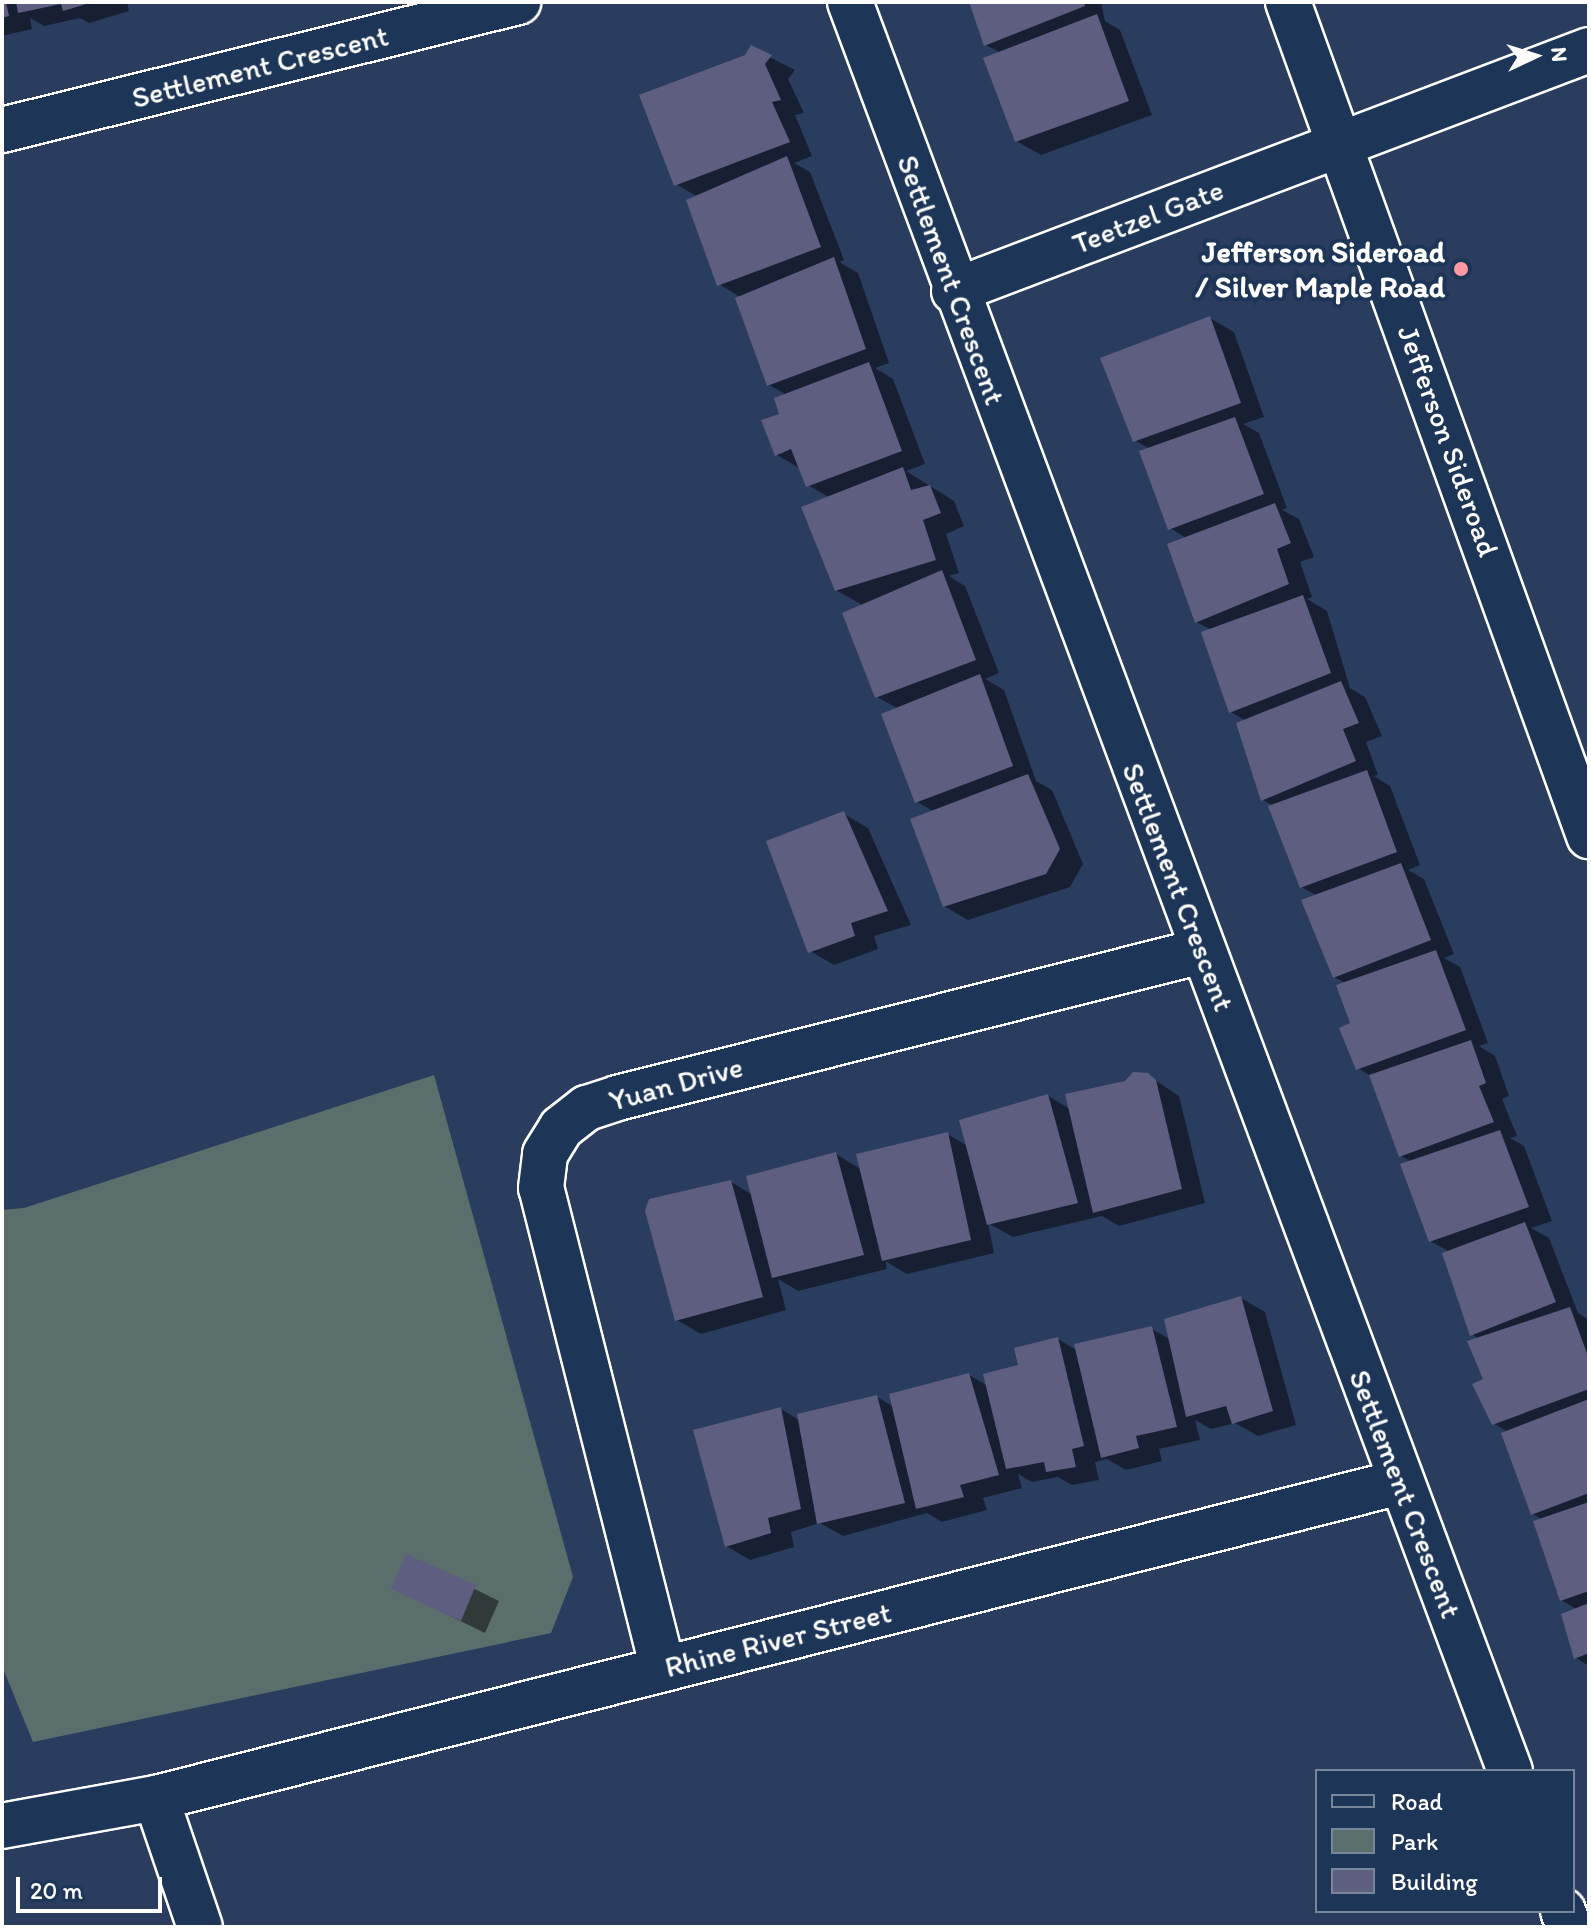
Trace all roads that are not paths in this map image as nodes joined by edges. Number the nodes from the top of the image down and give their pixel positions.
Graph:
1 (518, 2) edge
2 (850, 2) edge
3 (1288, 2) edge
4 (1589, 50) edge
5 (2, 130) edge
6 (1342, 143) junction
7 (954, 291) junction
8 (1589, 836) edge
9 (1202, 951) junction
10 (1400, 1482) junction
11 (663, 1669) junction
12 (1509, 1769) edge
13 (156, 1798) junction
14 (2, 1826) edge
15 (200, 1927) edge

1 - 5 street, Settlement Crescent
2 - 7 street, Settlement Crescent
3 - 6 street, Jefferson Sideroad
4 - 6 street, Teetzel Gate
6 - 7 street, Teetzel Gate
6 - 8 street, Jefferson Sideroad
7 - 9 street, Settlement Crescent
9 - 10 street, Settlement Crescent
9 - 11 street, Yuan Drive
10 - 11 street, Rhine River Street
10 - 12 street, Settlement Crescent
11 - 13 street, Rhine River Street
13 - 14 street, Rhine River Street
13 - 15 street

